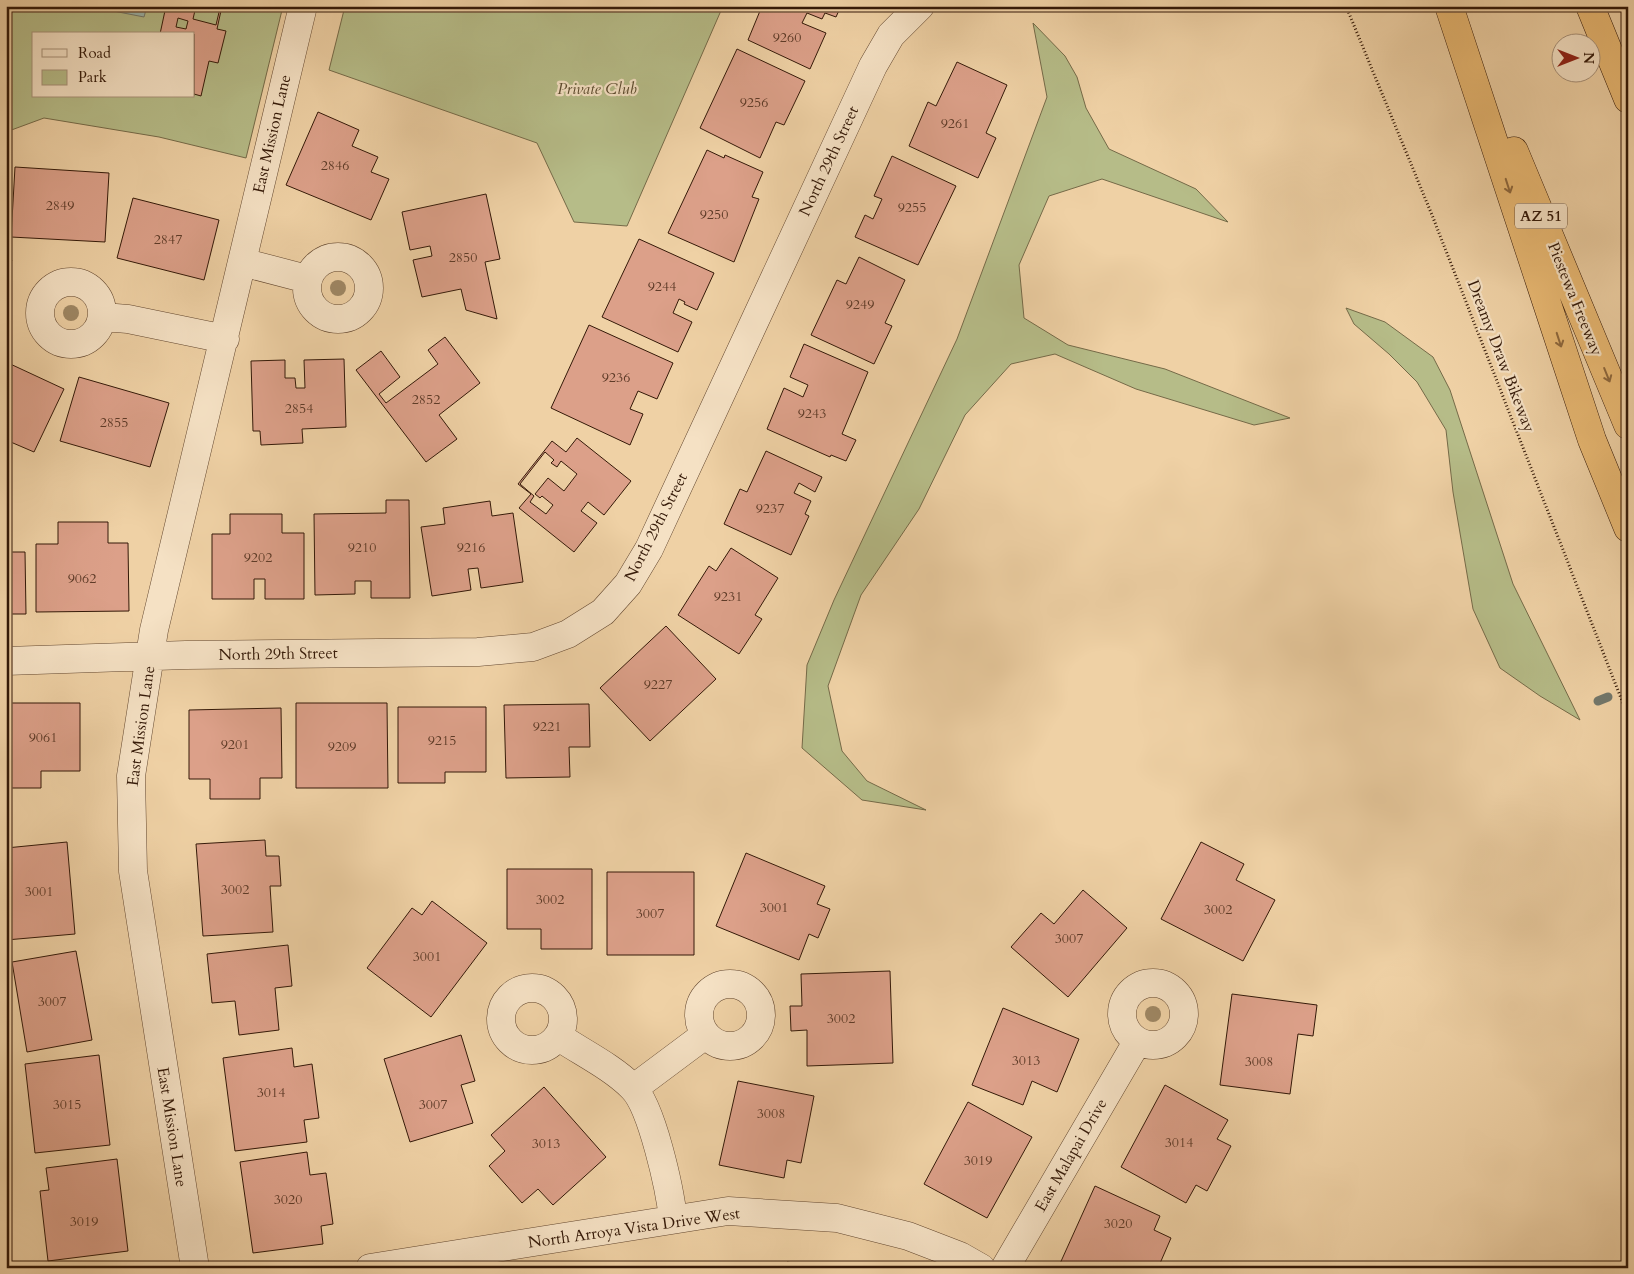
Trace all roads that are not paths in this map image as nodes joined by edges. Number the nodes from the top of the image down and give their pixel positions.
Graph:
1 (303, 6) edge
2 (920, 6) edge
3 (1449, 6) edge
4 (1454, 6) edge
5 (1590, 6) edge
6 (1628, 98) edge
7 (242, 262) junction
8 (308, 279) dead end
9 (102, 317) dead end
10 (225, 339) junction
11 (1628, 425) edge
12 (1628, 528) edge
13 (150, 657) junction
14 (6, 661) edge
15 (705, 1035) dead end
16 (559, 1037) dead end
17 (1137, 1042) dead end
18 (634, 1088) junction
19 (673, 1219) junction
20 (195, 1268) edge
21 (370, 1268) edge
22 (981, 1268) edge
23 (1005, 1268) edge

1 - 7 street, East Mission Lane
2 - 13 street, North 29th Street
3 -> 12 highway
4 -> 11 highway, Piestewa Freeway / AZ 51
5 - 6 highway
7 - 8 street
7 - 10 street, East Mission Lane
9 - 10 street
10 - 13 street, East Mission Lane
13 - 14 street, North 29th Street
13 - 20 street, East Mission Lane
15 - 18 street
16 - 18 street
17 - 23 street, East Malapai Drive
18 - 19 street
19 - 21 street, North Arroya Vista Drive West
19 - 22 street, North Arroya Vista Drive West

